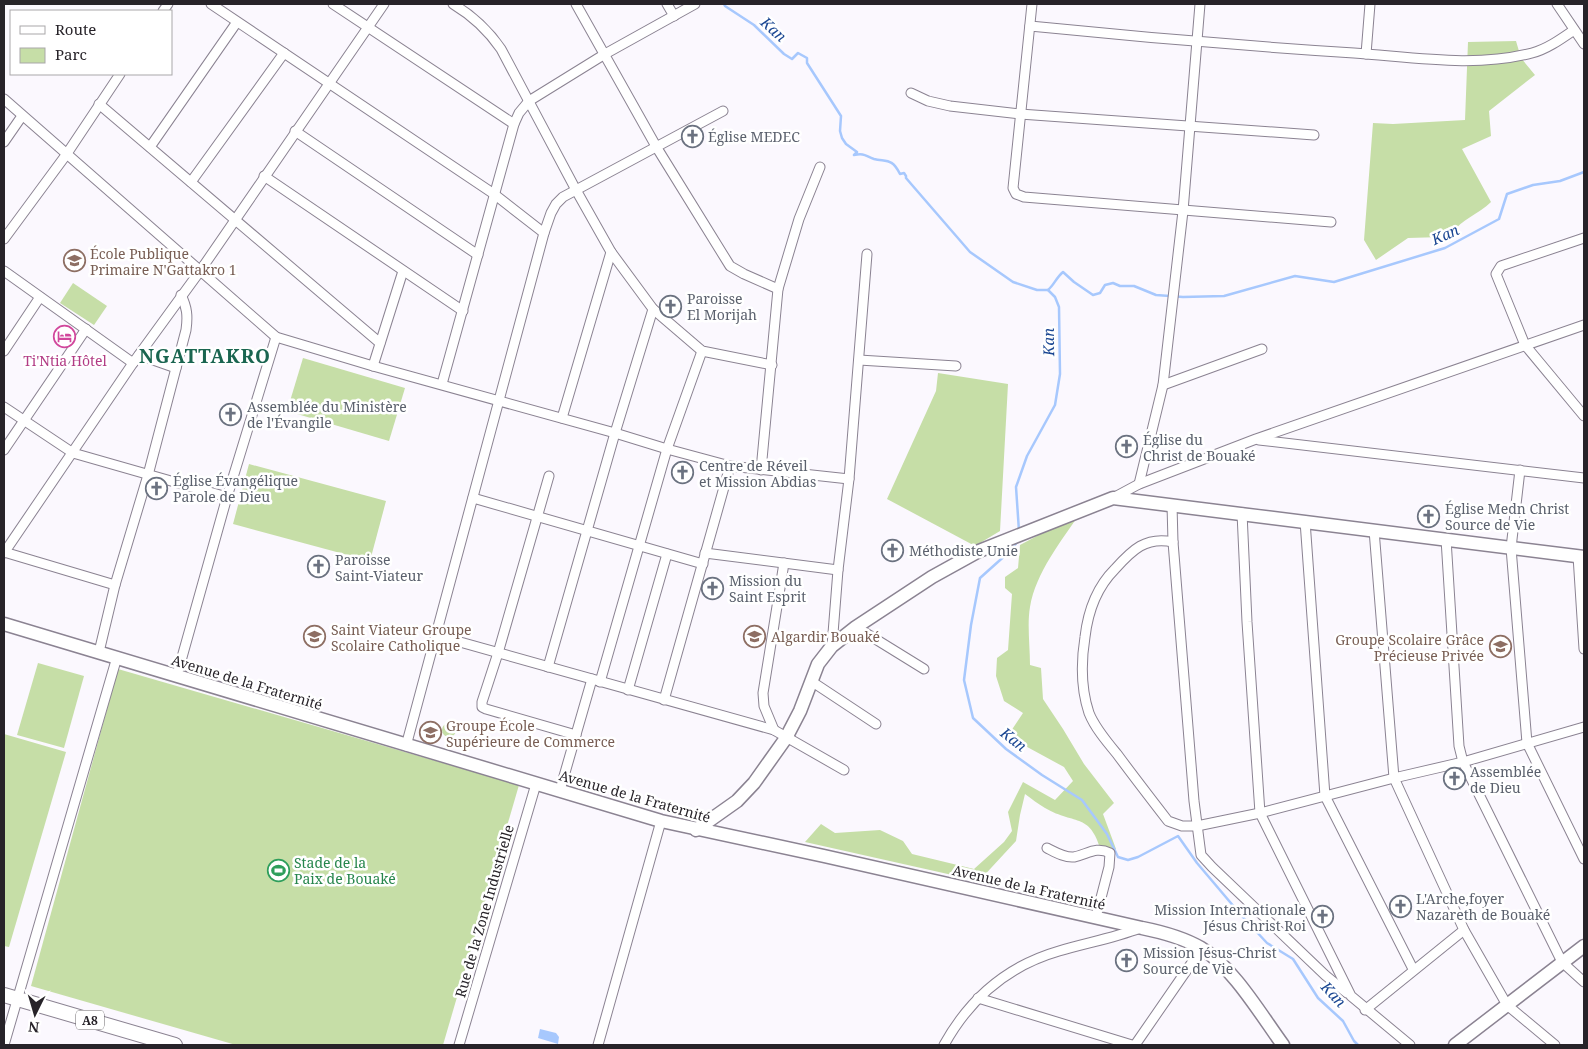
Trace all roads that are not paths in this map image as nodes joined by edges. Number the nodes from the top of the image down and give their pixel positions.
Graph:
1 (212, 4) edge
2 (333, 4) edge
3 (384, 4) edge
4 (453, 4) edge
5 (576, 4) edge
6 (667, 4) edge
7 (695, 4) edge
8 (1032, 4) edge
9 (1200, 4) edge
10 (1370, 4) edge
11 (1557, 4) edge
12 (674, 16) junction
13 (237, 22) junction
14 (1030, 26) junction
15 (367, 28) junction
16 (1574, 30) junction
17 (1197, 43) junction
18 (1584, 44) edge
19 (284, 53) junction
20 (605, 54) junction
21 (1366, 54) junction
22 (119, 75) edge
23 (328, 84) junction
24 (911, 93) dead end
25 (4, 99) edge
26 (529, 100) junction
27 (99, 104) junction
28 (723, 111) dead end
29 (1020, 114) junction
30 (22, 116) junction
31 (514, 124) junction
32 (1190, 126) junction
33 (295, 131) junction
34 (1314, 135) dead end
35 (4, 142) edge
36 (150, 147) junction
37 (657, 148) junction
38 (66, 155) junction
39 (820, 167) dead end
40 (264, 176) junction
41 (191, 182) junction
42 (576, 190) junction
43 (494, 194) junction
44 (1183, 211) junction
45 (234, 220) junction
46 (1332, 222) dead end
47 (544, 233) junction
48 (1584, 238) edge
49 (4, 239) edge
50 (611, 252) junction
51 (868, 254) dead end
52 (478, 255) junction
53 (4, 271) edge
54 (200, 271) junction
55 (403, 271) junction
56 (778, 289) junction
57 (181, 295) junction
58 (40, 297) junction
59 (652, 309) junction
60 (462, 311) junction
61 (1584, 325) edge
62 (86, 330) junction
63 (276, 337) junction
64 (380, 343) junction
65 (1525, 345) junction
66 (1262, 349) dead end
67 (4, 351) edge
68 (702, 351) junction
69 (136, 359) junction
70 (859, 360) junction
71 (373, 366) junction
72 (772, 366) junction
73 (956, 366) dead end
74 (176, 368) junction
75 (442, 384) junction
76 (1163, 385) junction
77 (498, 400) junction
78 (4, 407) edge
79 (1584, 416) edge
80 (562, 418) junction
81 (24, 420) junction
82 (614, 433) junction
83 (1256, 439) junction
84 (667, 449) junction
85 (4, 450) edge
86 (73, 453) junction
87 (730, 466) junction
88 (761, 470) junction
89 (1520, 470) junction
90 (148, 475) junction
91 (549, 476) dead end
92 (849, 478) junction
93 (1584, 478) edge
94 (1140, 484) junction
95 (227, 496) junction
96 (473, 498) junction
97 (1113, 498) junction
98 (1172, 505) junction
99 (1242, 513) junction
100 (538, 516) junction
101 (1305, 521) junction
102 (1374, 530) junction
103 (587, 531) junction
104 (1446, 539) junction
105 (1173, 542) junction
106 (638, 546) junction
107 (1511, 548) junction
108 (4, 552) edge
109 (706, 553) junction
110 (667, 554) junction
111 (1581, 557) edge
112 (784, 563) junction
113 (703, 564) junction
114 (838, 570) junction
115 (115, 585) junction
116 (4, 624) edge
117 (856, 627) junction
118 (435, 635) junction
119 (832, 646) junction
120 (1584, 649) edge
121 (100, 652) junction
122 (498, 653) junction
123 (117, 657) junction
124 (548, 667) junction
125 (924, 669) dead end
126 (177, 675) junction
127 (596, 680) junction
128 (811, 682) junction
129 (628, 690) junction
130 (664, 700) junction
131 (876, 724) dead end
132 (1584, 727) edge
133 (774, 730) junction
134 (576, 735) junction
135 (786, 738) junction
136 (1527, 743) junction
137 (406, 746) junction
138 (1463, 762) junction
139 (844, 770) dead end
140 (1394, 778) junction
141 (536, 784) junction
142 (560, 790) junction
143 (1325, 796) junction
144 (1260, 813) junction
145 (661, 821) junction
146 (1197, 826) junction
147 (696, 830) junction
148 (1047, 848) dead end
149 (1584, 859) edge
150 (1096, 917) junction
151 (1142, 928) junction
152 (1464, 930) junction
153 (1584, 946) edge
154 (1202, 948) junction
155 (1562, 962) junction
156 (1413, 970) junction
157 (1584, 982) edge
158 (4, 996) edge
159 (1350, 996) junction
160 (978, 998) junction
161 (18, 1000) junction
162 (1507, 1005) junction
163 (1365, 1010) junction
164 (4, 1045) edge
165 (176, 1045) edge
166 (459, 1045) edge
167 (598, 1045) edge
168 (944, 1045) edge
169 (1134, 1045) edge
170 (1283, 1045) edge
171 (1410, 1045) edge
172 (1455, 1045) edge
173 (1555, 1045) edge

1 - 13 street
2 - 15 street
3 - 15 street
4 - 26 street
5 - 20 street
6 - 12 street
7 - 12 street
8 - 14 street
9 - 17 street
10 - 21 street
11 - 16 street
12 - 20 street
13 - 19 street
13 - 36 street
14 - 17 street
14 - 29 street
15 - 23 street
15 - 31 street
16 - 18 street
16 - 21 street
17 - 21 street
17 - 32 street
19 - 23 street
19 - 41 street
20 - 26 street
20 - 37 street
22 - 27 street
23 - 33 street
23 - 43 street
24 - 29 street
25 - 30 street
26 - 31 street
26 - 42 street
27 - 36 street
27 - 38 street
28 - 37 street
29 - 32 street
29 - 44 street
30 - 35 street
30 - 38 street
31 - 43 street
32 - 34 street
32 - 44 street
33 - 40 street
33 - 52 street
36 - 41 street
37 - 42 street
37 - 56 street
38 - 49 street
38 - 54 street
39 - 56 street
40 - 45 street
40 - 55 street
41 - 45 street
42 - 47 street
42 - 50 street
43 - 47 street
43 - 52 street
44 - 46 street
44 - 76 street
45 - 54 street
45 - 64 street
47 - 77 street
48 - 65 street
50 - 59 street
50 - 80 street
51 - 70 street
52 - 60 street
53 - 58 street
54 - 57 street
54 - 63 street
55 - 60 street
55 - 64 street
56 - 72 street
57 - 69 street
57 - 74 street
58 - 62 street
58 - 67 street
59 - 68 street
59 - 82 street
60 - 75 street
61 - 65 street
62 - 69 street
62 - 81 street
63 - 71 street
63 - 95 street
64 - 71 street
65 - 79 street
65 - 83 street
66 - 76 street
68 - 72 street
68 - 84 street
69 - 74 street
69 - 86 street
70 - 73 street
70 - 92 street
71 - 75 street
72 - 88 street
74 - 90 street
75 - 77 street
76 - 94 street
77 - 80 street
77 - 96 street
78 - 81 street
80 - 82 street
81 - 85 street
81 - 86 street
82 - 84 street
82 - 103 street
83 - 89 street
83 - 94 street
84 - 87 street
84 - 106 street
86 - 90 street
86 - 108 street
87 - 88 street
87 - 109 street
88 - 92 street
89 - 93 street
89 - 107 street
90 - 95 street
90 - 115 street
91 - 100 street
92 - 114 street
94 - 97 street
95 - 126 street
96 - 100 street
96 - 118 street
97 - 98 street
97 - 117 street
98 - 99 street
98 - 105 street
99 - 101 street
99 - 144 street
100 - 103 street
100 - 122 street
101 - 102 street
101 - 143 street
102 - 104 street
102 - 140 street
103 - 106 street
103 - 124 street
104 - 107 street
104 - 138 street
105 - 146 street
105 - 146 street
106 - 110 street
106 - 127 street
107 - 111 street
107 - 136 street
108 - 115 street
109 - 112 street
109 - 113 street
110 - 113 street
110 - 129 street
111 - 120 street
112 - 114 street
112 - 133 street
113 - 130 street
114 - 119 street
115 - 121 street
116 - 121 street, Avenue de la Fraternité
117 - 119 street
117 - 125 street
118 - 122 street
118 - 137 street
119 - 128 street
121 - 123 street, Avenue de la Fraternité
122 - 124 street
122 - 134 street
123 - 126 street, Avenue de la Fraternité
123 - 161 street
124 - 127 street
126 - 137 street, Avenue de la Fraternité
127 - 129 street
127 - 134 street
128 - 131 street
128 - 135 street
129 - 130 street
130 - 133 street
132 - 136 street
133 - 135 street
134 - 142 street
135 - 139 street
135 - 147 street
136 - 138 street
136 - 149 street
137 - 141 street, Avenue de la Fraternité
138 - 140 street
138 - 155 street
140 - 143 street
140 - 152 street
141 - 142 street, Avenue de la Fraternité
141 - 166 street, Rue de la Zone Industrielle
142 - 145 street, Avenue de la Fraternité
143 - 144 street
143 - 156 street
144 - 146 street
144 - 159 street
145 - 147 street, Avenue de la Fraternité
145 - 167 street
146 - 159 street
147 - 150 street, Avenue de la Fraternité
148 - 150 street
150 - 151 street, Avenue de la Fraternité
151 - 154 street, Avenue de la Fraternité
151 - 160 street
152 - 156 street
152 - 162 street
153 - 155 street
154 - 169 street
154 - 170 street, Avenue de la Fraternité
155 - 157 street
155 - 162 street
156 - 163 street
158 - 161 main road, A8
159 - 163 street
160 - 168 street
160 - 169 street
161 - 164 street
161 - 165 main road, A8
162 - 172 street
162 - 173 street
163 - 171 street

